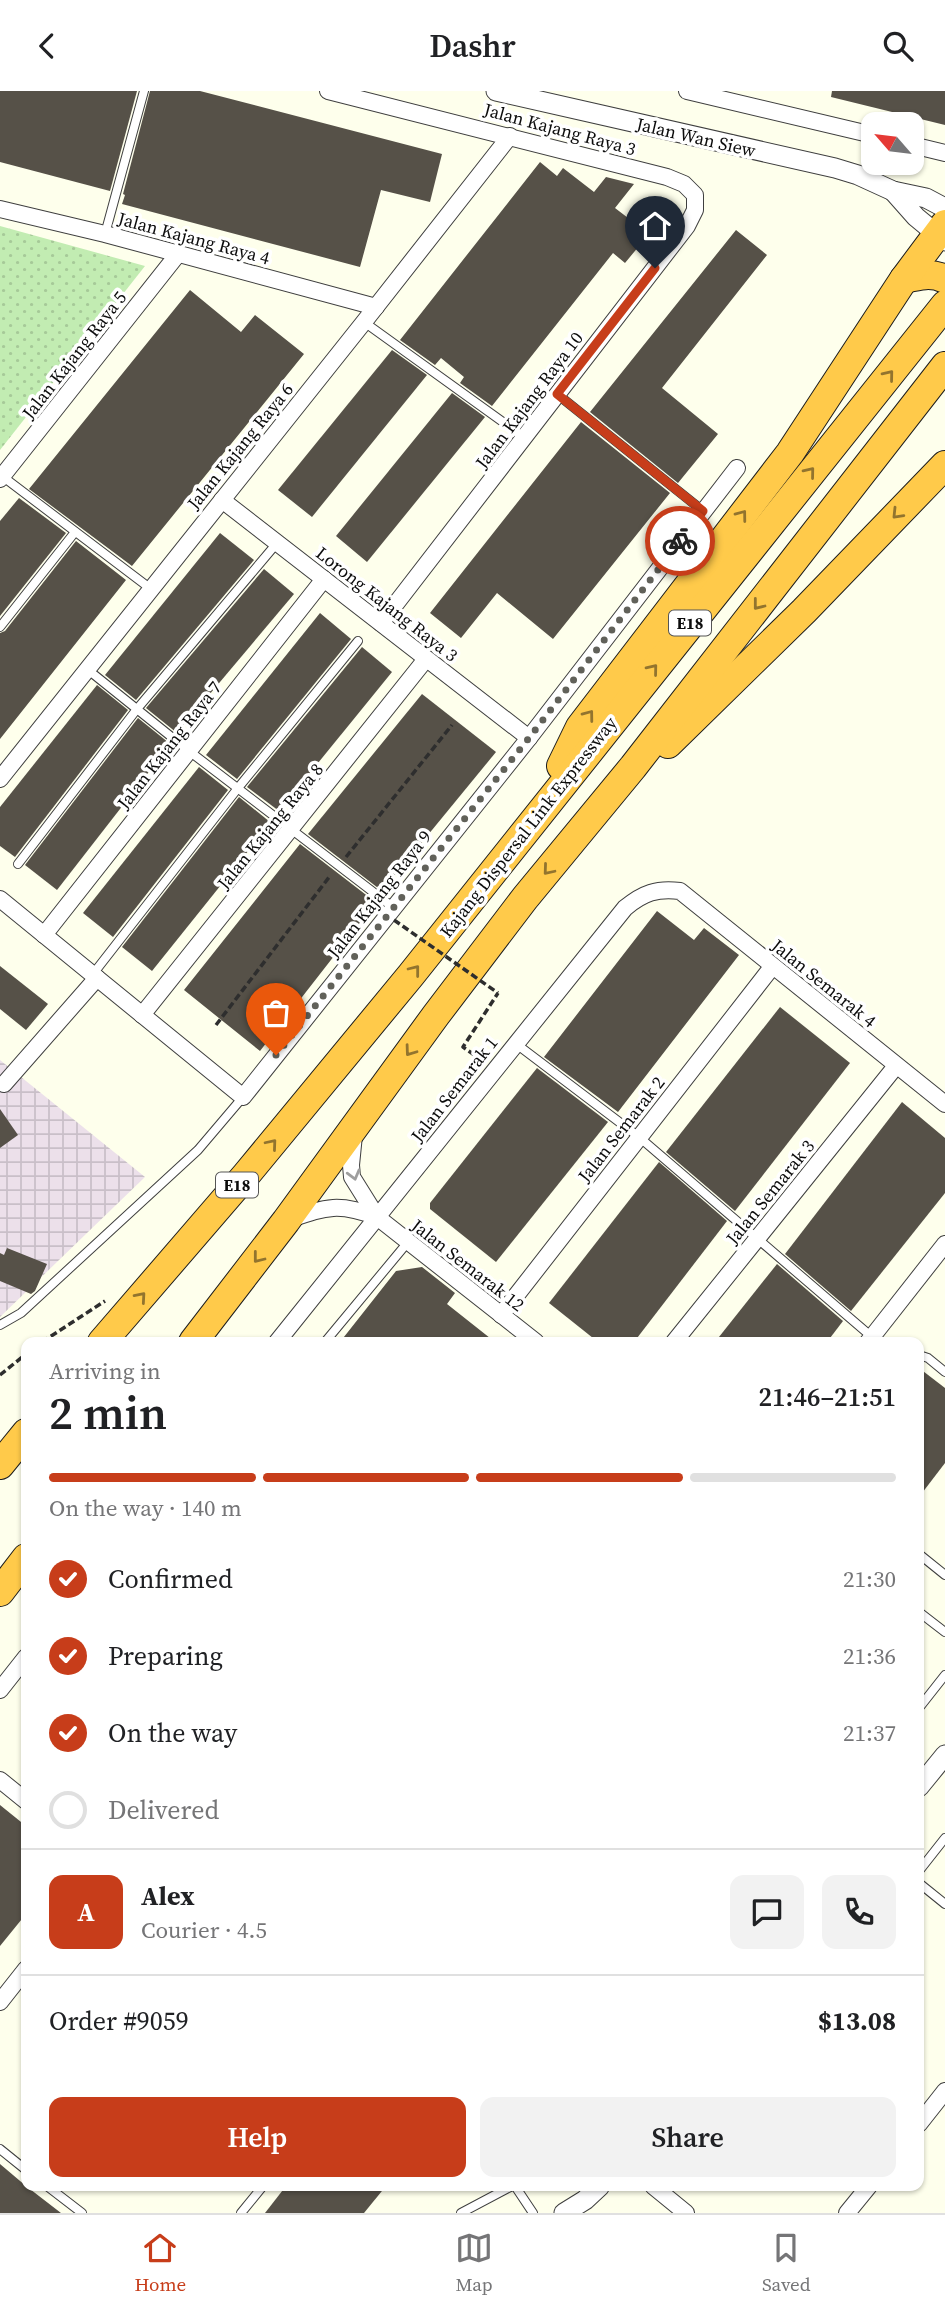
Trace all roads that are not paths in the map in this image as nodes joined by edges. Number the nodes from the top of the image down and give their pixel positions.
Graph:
1 (144, 91) edge
2 (328, 91) edge
3 (496, 91) edge
4 (687, 91) edge
5 (861, 132) edge
6 (510, 136) junction
7 (924, 148) edge
8 (945, 153) edge
9 (893, 191) junction
10 (695, 195) joint
11 (0, 209) edge
12 (943, 227) edge
13 (105, 234) junction
14 (178, 254) junction
15 (904, 279) junction
16 (945, 279) edge
17 (945, 305) edge
18 (376, 307) junction
19 (365, 323) junction
20 (945, 366) edge
21 (557, 394) junction
22 (525, 439) junction
23 (945, 465) edge
24 (737, 468) dead end
25 (1, 478) edge
26 (222, 500) junction
27 (703, 511) junction
28 (75, 532) junction
29 (277, 543) junction
30 (324, 579) junction
31 (151, 589) junction
32 (381, 623) junction
33 (0, 627) edge
34 (358, 641) dead end
35 (426, 659) junction
36 (87, 669) junction
37 (137, 709) junction
38 (529, 738) junction
39 (189, 751) junction
40 (0, 779) edge
41 (238, 788) junction
42 (534, 818) junction
43 (592, 818) junction
44 (292, 830) junction
45 (18, 864) dead end
46 (680, 891) joint
47 (0, 899) edge
48 (394, 914) junction
49 (44, 935) junction
50 (772, 967) junction
51 (95, 976) junction
52 (142, 1015) junction
53 (515, 1043) junction
54 (896, 1066) junction
55 (4, 1084) dead end
56 (243, 1097) junction
57 (945, 1104) edge
58 (354, 1127) junction
59 (639, 1137) junction
60 (377, 1217) junction
61 (286, 1221) junction
62 (757, 1238) junction
63 (408, 1242) junction
64 (945, 1244) edge
65 (500, 1315) junction
66 (0, 1325) edge
67 (106, 1337) edge
68 (197, 1337) edge
69 (284, 1337) edge
70 (329, 1337) edge
71 (529, 1337) edge
72 (678, 1337) edge
73 (868, 1337) edge
74 (872, 1337) edge
75 (924, 1357) edge
76 (945, 1372) edge
77 (21, 1439) edge
78 (0, 1465) edge
79 (924, 1558) edge
80 (21, 1565) edge
81 (945, 1576) edge
82 (0, 1592) edge
83 (924, 1616) edge
84 (945, 1632) edge
85 (21, 1664) edge
86 (945, 1675) edge
87 (0, 1691) edge
88 (924, 1702) edge
89 (945, 1755) edge
90 (0, 1780) edge
91 (924, 1781) edge
92 (21, 1797) edge
93 (945, 1838) edge
94 (924, 1865) edge
95 (924, 1887) edge
96 (945, 1904) edge
97 (21, 1975) edge
98 (0, 2001) edge
99 (945, 2091) edge
100 (924, 2118) edge
101 (0, 2149) edge
102 (21, 2166) edge
103 (53, 2191) edge
104 (259, 2191) edge
105 (504, 2191) edge
106 (518, 2191) edge
107 (595, 2191) edge
108 (659, 2191) edge
109 (865, 2191) edge
110 (82, 2213) edge
111 (241, 2213) edge
112 (461, 2213) edge
113 (533, 2213) edge
114 (564, 2213) edge
115 (686, 2213) edge
116 (847, 2213) edge

1 - 13 lane
2 - 6 street, Jalan Kajang Raya 3
3 - 9 street, Jalan Wan Siew
4 - 5 street
6 - 10 street, Jalan Kajang Raya 3
6 - 18 street, Jalan Kajang Raya 6
7 - 8 street
9 - 12 street, Jalan Wan Siew
9 - 12 street, Jalan Wan Siew
10 - 21 street, Jalan Kajang Raya 10
11 - 13 street, Jalan Kajang Raya 4
12 - 15 highway
13 - 14 street, Jalan Kajang Raya 4
14 - 18 street, Jalan Kajang Raya 4
14 - 25 street, Jalan Kajang Raya 5
15 - 16 highway
42 -> 15 highway
42 -> 17 highway, Kajang Dispersal Link Expressway / E18
18 - 19 street, Jalan Kajang Raya 6
19 - 22 lane
19 - 26 street, Jalan Kajang Raya 6
20 -> 43 highway, E18
21 - 22 street, Jalan Kajang Raya 10
21 - 27 lane
22 - 32 street, Jalan Kajang Raya 10
23 -> 43 highway
24 - 27 street, Jalan Kajang Raya 9
25 - 28 lane
26 - 29 street, Lorong Kajang Raya 3
26 - 31 street, Jalan Kajang Raya 6
27 - 38 street, Jalan Kajang Raya 9
28 - 31 lane
28 - 33 lane
29 - 30 street, Lorong Kajang Raya 3
29 - 37 lane
30 - 32 street, Lorong Kajang Raya 3
30 - 39 street, Jalan Kajang Raya 7
31 - 36 street, Jalan Kajang Raya 6
32 - 35 street, Lorong Kajang Raya 3
34 - 41 lane
35 - 38 street, Lorong Kajang Raya 3
35 - 44 street, Jalan Kajang Raya 8
36 - 37 lane
36 - 40 street, Jalan Kajang Raya 6
37 - 39 lane
37 - 45 lane
38 - 48 street, Jalan Kajang Raya 9
39 - 41 lane
39 - 49 street, Jalan Kajang Raya 7
41 - 44 lane
41 - 51 lane
67 -> 42 highway, Kajang Dispersal Link Expressway / E18
43 -> 58 highway, E18
44 - 48 lane
44 - 52 street, Jalan Kajang Raya 8
46 - 50 street, Jalan Semarak 4
46 - 53 street, Jalan Semarak 1
47 - 49 street
48 - 56 street, Jalan Kajang Raya 9
49 - 51 street
50 - 54 street, Jalan Semarak 4
50 - 59 street, Jalan Semarak 2
51 - 52 street
51 - 55 street
52 - 56 street
53 - 59 lane
53 - 60 street, Jalan Semarak 1
54 - 57 street, Jalan Semarak 4
54 - 62 street, Jalan Semarak 3
56 - 66 lane
58 -> 60 street, Jalan Semarak 12
58 - 61 highway, E18
59 - 62 lane
59 - 65 street, Jalan Semarak 2
60 - 61 street, Jalan Semarak 12
60 - 63 street, Jalan Semarak 12
60 - 69 street, Jalan Semarak 1
61 -> 68 highway, E18
62 - 72 street, Jalan Semarak 3
62 - 73 lane
63 - 65 street, Jalan Semarak 12
63 - 70 lane
64 - 74 street
65 - 71 street, Jalan Semarak 12
75 - 76 lane
77 - 78 highway
79 - 81 lane
80 - 82 highway
83 - 84 lane
85 - 87 street
86 - 88 lane
89 - 91 street
90 - 92 street
93 - 94 lane
95 - 96 lane
97 - 98 street
99 - 100 street
101 - 102 lane
103 - 110 lane
104 - 111 lane
105 - 112 lane
106 - 113 lane
107 - 114 street
108 - 115 street
109 - 116 street

